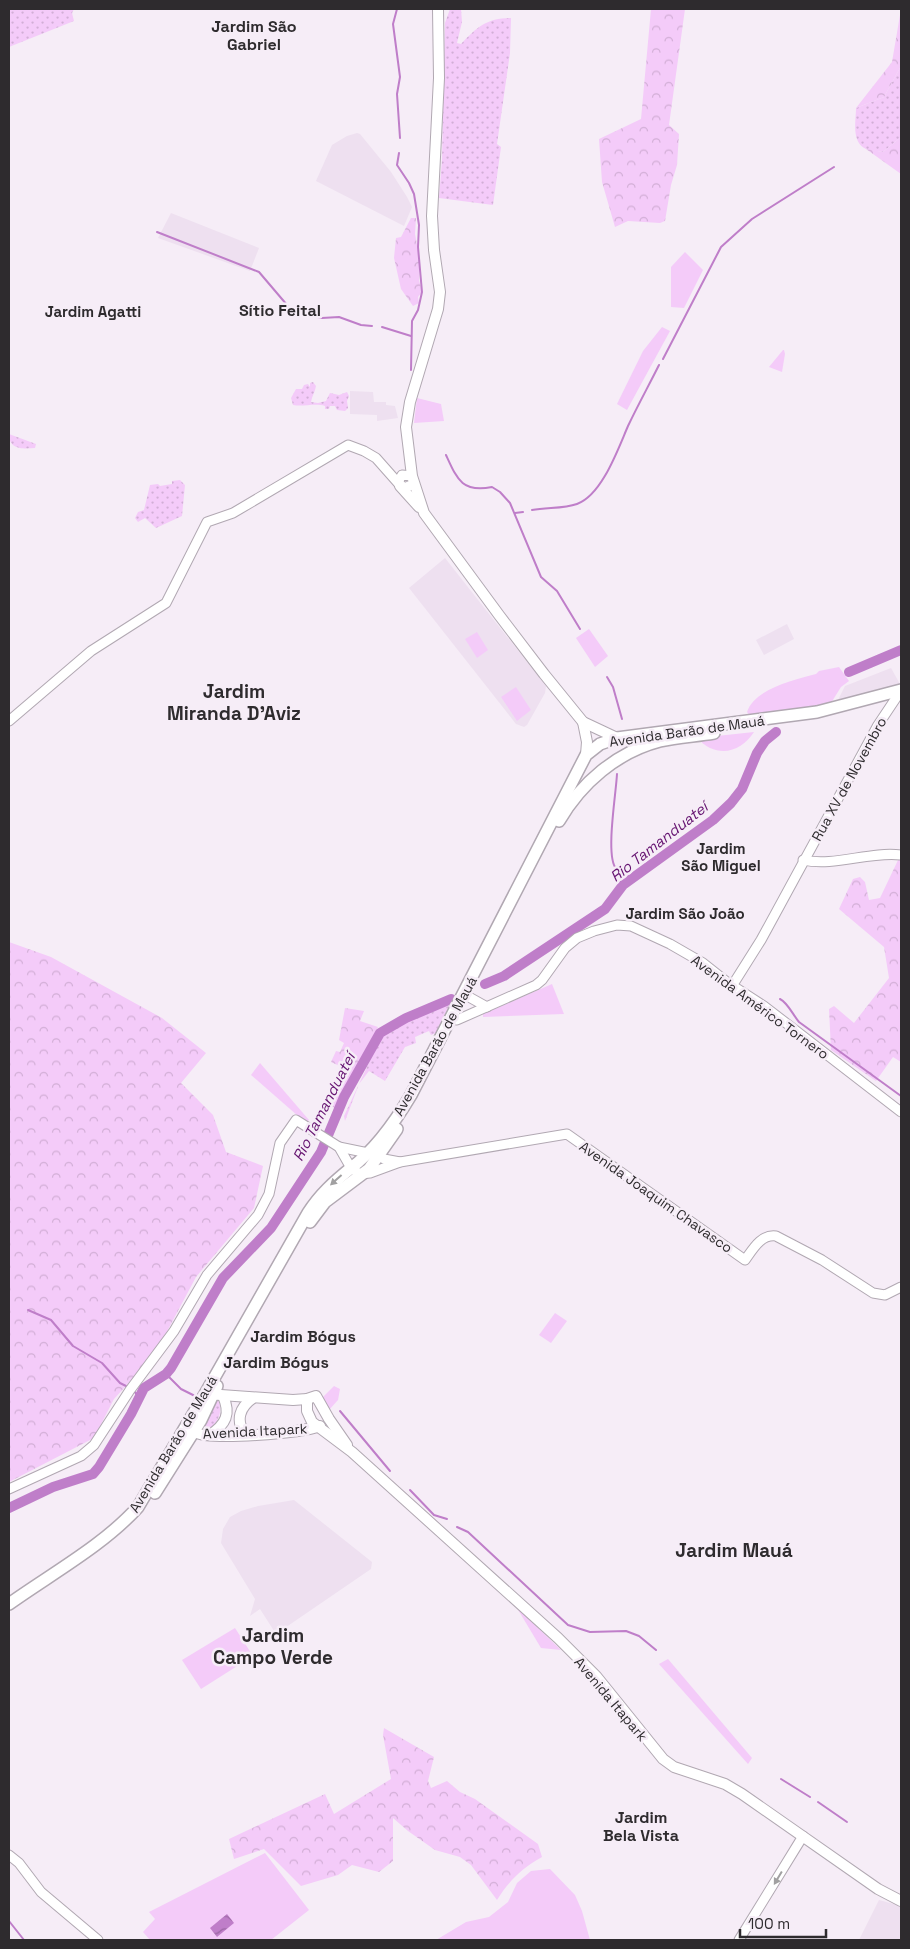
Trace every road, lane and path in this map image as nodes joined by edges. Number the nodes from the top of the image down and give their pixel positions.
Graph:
1 (438, 9) edge
2 (413, 480) junction
3 (400, 482) junction
4 (424, 513) junction
5 (900, 695) edge
6 (9, 721) edge
7 (583, 722) junction
8 (617, 738) junction
9 (584, 758) junction
10 (620, 758) junction
11 (597, 774) junction
12 (901, 855) edge
13 (803, 860) junction
14 (732, 986) junction
15 (469, 997) junction
16 (487, 1007) junction
17 (456, 1020) junction
18 (901, 1112) edge
19 (339, 1147) junction
20 (367, 1152) junction
21 (378, 1156) junction
22 (400, 1162) junction
23 (351, 1168) junction
24 (363, 1174) junction
25 (901, 1288) edge
26 (214, 1395) junction
27 (253, 1398) junction
28 (312, 1398) junction
29 (196, 1408) junction
30 (329, 1420) junction
31 (317, 1427) junction
32 (194, 1432) junction
33 (289, 1432) junction
34 (245, 1434) junction
35 (210, 1436) junction
36 (342, 1445) junction
37 (352, 1452) junction
38 (9, 1489) edge
39 (9, 1604) edge
40 (9, 1610) edge
41 (803, 1836) junction
42 (9, 1855) edge
43 (901, 1901) edge
44 (98, 1940) edge
45 (739, 1940) edge

1 - 2 main road
2 - 3 street
2 - 3 street
2 - 4 main road
3 - 4 main road
3 - 6 street
4 - 7 main road
5 - 8 main road, Avenida Barão de Mauá
5 - 10 main road, Avenida Barão de Mauá
5 - 13 street, Rua XV de Novembro
7 - 8 main road
7 - 9 main road
8 - 9 main road, Avenida Barão de Mauá
8 - 10 main road
9 - 11 main road
9 - 20 main road, Avenida Barão de Mauá
10 - 11 main road, Avenida Barão de Mauá
11 - 15 main road, Avenida Barão de Mauá
12 - 13 street
13 - 14 street, Rua XV de Novembro
14 - 16 street, Avenida Américo Tornero
14 - 18 street, Avenida Américo Tornero
15 - 16 street
15 - 17 main road, Avenida Barão de Mauá
16 - 17 street, Avenida Américo Tornero
17 - 21 main road, Avenida Barão de Mauá
19 - 20 street
19 - 23 street
19 - 38 street
20 - 21 street
20 - 23 main road, Avenida Barão de Mauá
21 - 22 street
21 - 24 main road, Avenida Barão de Mauá
22 - 24 street
22 - 25 street, Avenida Joaquim Chavasco
23 - 24 street
23 -> 26 main road, Avenida Barão de Mauá
24 - 26 main road, Avenida Barão de Mauá
26 - 27 main road
26 - 29 main road, Avenida Barão de Mauá
26 - 32 main road, Avenida Barão de Mauá
26 - 35 main road
27 - 28 main road
27 - 34 main road
28 - 30 main road, Avenida Itapark
28 - 31 main road, Avenida Itapark
29 - 32 main road
29 - 39 main road, Avenida Barão de Mauá
30 - 31 main road, Avenida Itapark
30 - 37 main road, Avenida Itapark
31 - 33 main road, Avenida Itapark
31 - 36 main road, Avenida Itapark
32 - 35 main road, Avenida Itapark
32 - 40 main road, Avenida Barão de Mauá
33 - 34 main road, Avenida Itapark
33 - 36 main road
34 - 35 main road, Avenida Itapark
36 - 37 main road, Avenida Itapark
37 - 41 main road, Avenida Itapark
41 - 43 main road, Avenida Itapark
41 -> 45 street
42 - 44 street

